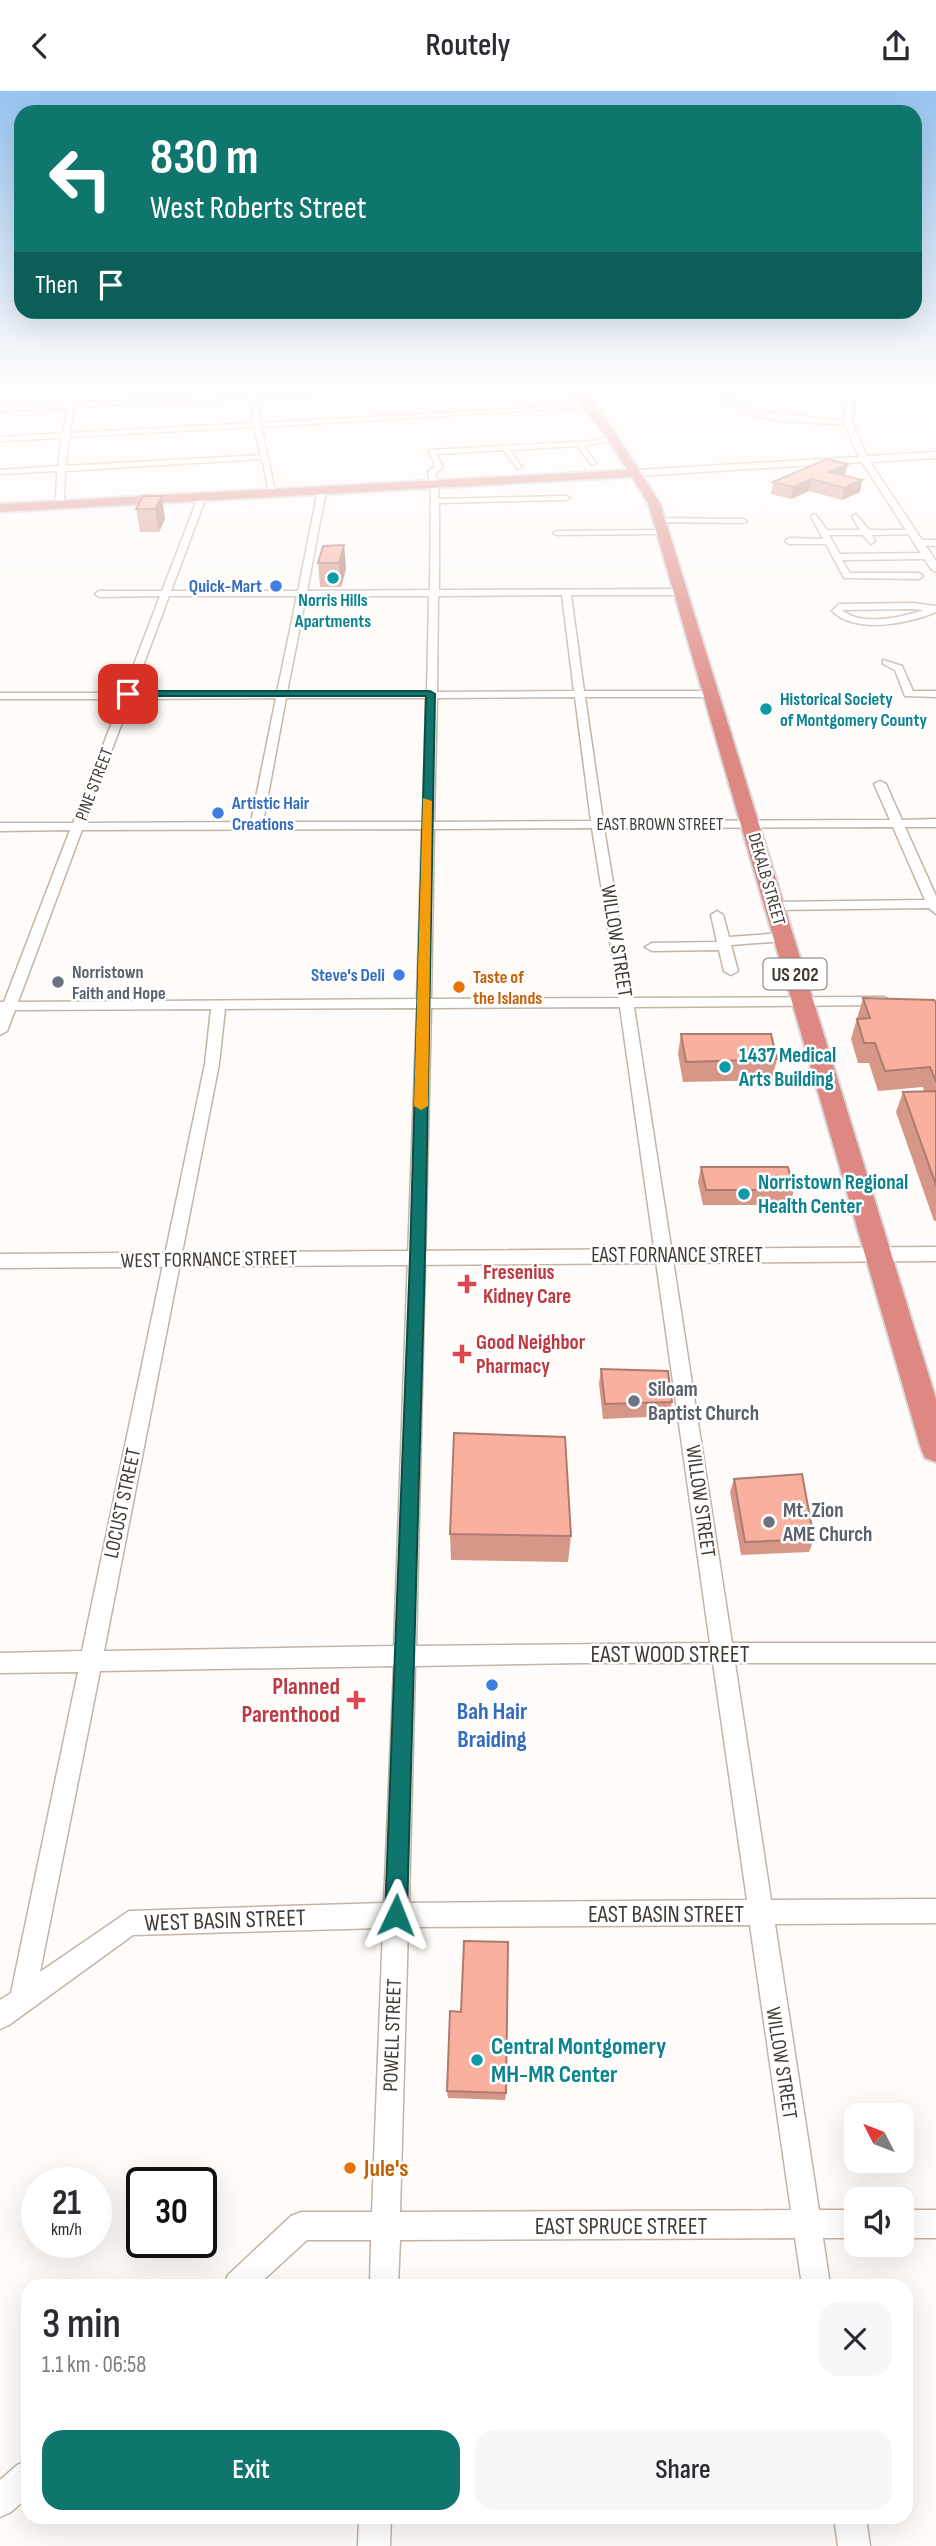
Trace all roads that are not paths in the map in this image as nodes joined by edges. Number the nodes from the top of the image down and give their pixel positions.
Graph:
1 (103, 503) edge
2 (200, 503) edge
3 (319, 503) edge
4 (435, 503) edge
5 (654, 503) edge
6 (892, 503) edge
7 (60, 505) joint
8 (0, 508) edge
9 (815, 516) dead end
10 (856, 516) dead end
11 (743, 521) dead end
12 (660, 526) junction
13 (866, 533) junction
14 (912, 533) junction
15 (557, 534) dead end
16 (826, 537) junction
17 (789, 541) dead end
18 (918, 543) junction
19 (936, 543) edge
20 (927, 555) junction
21 (878, 556) junction
22 (836, 557) junction
23 (936, 569) edge
24 (889, 575) junction
25 (919, 576) dead end
26 (680, 592) junction
27 (566, 593) junction
28 (99, 594) dead end
29 (165, 594) junction
30 (301, 594) junction
31 (434, 594) junction
32 (933, 609) edge
33 (887, 662) dead end
34 (128, 694) junction
35 (283, 694) junction
36 (430, 694) junction
37 (580, 694) junction
38 (713, 694) junction
39 (936, 694) edge
40 (0, 695) edge
41 (880, 784) dead end
42 (898, 822) junction
43 (936, 823) edge
44 (598, 824) junction
45 (751, 824) junction
46 (426, 825) junction
47 (78, 826) junction
48 (256, 826) junction
49 (0, 827) edge
50 (774, 906) junction
51 (935, 906) edge
52 (717, 915) dead end
53 (784, 937) junction
54 (724, 945) junction
55 (652, 947) dead end
56 (731, 971) dead end
57 (899, 1001) edge
58 (626, 1002) junction
59 (803, 1002) junction
60 (423, 1003) junction
61 (5, 1006) edge
62 (218, 1006) junction
63 (0, 1031) edge
64 (880, 1254) junction
65 (936, 1254) edge
66 (663, 1255) junction
67 (418, 1258) junction
68 (173, 1259) junction
69 (0, 1261) edge
70 (936, 1449) edge
71 (936, 1653) edge
72 (723, 1654) junction
73 (405, 1657) junction
74 (89, 1662) junction
75 (0, 1663) edge
76 (936, 1911) edge
77 (759, 1913) junction
78 (396, 1915) junction
79 (22, 2000) junction
80 (0, 2016) edge
81 (807, 2224) junction
82 (844, 2224) edge
83 (914, 2224) edge
84 (936, 2224) edge
85 (386, 2226) junction
86 (244, 2279) edge
87 (384, 2279) edge
88 (815, 2279) edge
89 (21, 2482) edge
90 (0, 2501) edge
91 (375, 2524) edge
92 (851, 2524) edge
93 (374, 2546) edge
94 (854, 2546) edge

1 - 7 highway
2 - 29 street, PINE STREET
3 - 30 street
4 - 31 street, POWELL STREET
5 - 12 highway, DEKALB STREET / US 202
6 - 14 street
7 - 8 highway
9 - 16 street
10 - 13 street
11 - 12 street
12 - 15 street
12 - 26 highway, DEKALB STREET / US 202
13 - 14 street
13 - 16 street
13 - 21 street
14 - 18 street
16 - 17 street
16 - 22 street
18 - 19 street
18 - 20 street
20 - 21 street
20 - 23 street
21 - 22 street
21 - 24 street
22 - 24 street
24 - 25 street
26 - 27 street
26 - 38 highway, DEKALB STREET / US 202
27 - 31 street
27 - 37 street, WILLOW STREET
28 - 29 street
29 - 30 street
29 - 34 street, PINE STREET
30 - 31 street
30 - 35 street
31 - 36 street, POWELL STREET
32 - 32 street
33 - 39 street
34 - 35 street
34 - 40 street
34 - 47 street, PINE STREET
35 - 36 street
35 - 48 street
36 - 37 street
36 - 46 street, POWELL STREET
37 - 38 street
37 - 44 street, WILLOW STREET
38 - 45 highway, DEKALB STREET / US 202
41 - 42 street
42 - 43 street, EAST BROWN STREET
42 - 45 street, EAST BROWN STREET
42 - 51 street
44 - 45 street, EAST BROWN STREET
44 - 46 street, EAST BROWN STREET
44 - 58 street, WILLOW STREET
45 - 50 highway, DEKALB STREET / US 202
46 - 48 street, EAST BROWN STREET
46 - 60 street, POWELL STREET
47 - 48 street, EAST BROWN STREET
47 - 49 street, EAST BROWN STREET
47 - 61 street, PINE STREET
50 - 51 street
50 - 53 highway, DEKALB STREET / US 202
52 - 54 street
53 - 54 street
53 - 59 highway, DEKALB STREET / US 202
54 - 55 street
54 - 56 street
57 - 59 street
58 - 59 street
58 - 60 street
58 - 66 street, WILLOW STREET
59 - 64 highway, DEKALB STREET / US 202
60 - 62 street
60 - 67 street, POWELL STREET
61 - 62 street
61 - 63 street, PINE STREET
62 - 68 street, LOCUST STREET
64 - 65 street, EAST FORNANCE STREET
64 - 66 street, EAST FORNANCE STREET
64 - 70 highway, DEKALB STREET / US 202
66 - 67 street, EAST FORNANCE STREET
66 - 72 street, WILLOW STREET
67 - 68 street, WEST FORNANCE STREET
67 - 73 street, POWELL STREET
68 - 69 street, WEST FORNANCE STREET
68 - 74 street, LOCUST STREET
71 - 72 street, EAST WOOD STREET
72 - 73 street, EAST WOOD STREET
72 - 77 street, WILLOW STREET
73 - 74 street, EAST WOOD STREET
73 - 78 street, POWELL STREET
74 - 75 street, EAST WOOD STREET
74 - 79 street, LOCUST STREET
76 - 77 street, EAST BASIN STREET
77 - 78 street, EAST BASIN STREET
77 - 81 street, WILLOW STREET
78 - 79 street, WEST BASIN STREET
78 - 85 street, POWELL STREET
79 - 80 street, WEST BASIN STREET
81 - 82 street, EAST SPRUCE STREET
81 - 85 street, EAST SPRUCE STREET
81 - 88 street, WILLOW STREET
83 - 84 street
85 - 86 street, EAST SPRUCE STREET
85 - 87 street, POWELL STREET
89 - 90 street
91 - 93 street
92 - 94 street

